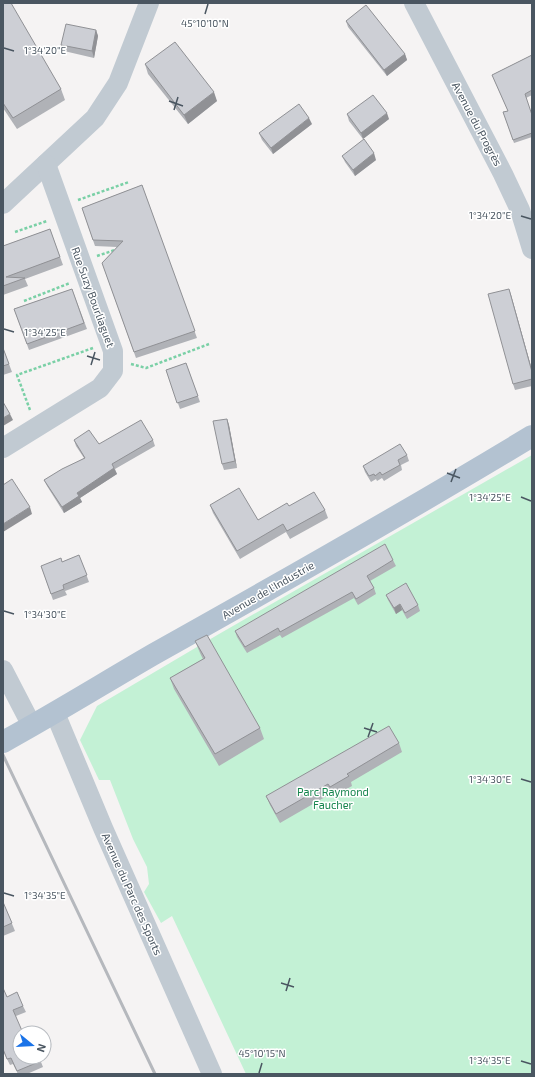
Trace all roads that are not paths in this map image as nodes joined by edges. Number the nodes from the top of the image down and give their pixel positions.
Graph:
1 (149, 3) edge
2 (414, 3) edge
3 (46, 164) junction
4 (3, 204) edge
5 (532, 249) edge
6 (532, 436) edge
7 (3, 448) edge
8 (3, 670) edge
9 (55, 713) junction
10 (32, 726) junction
11 (3, 742) edge
12 (212, 1074) edge

1 - 3 street
2 - 5 street, Avenue du Progrès
3 - 4 street
3 - 7 street, Rue Suzy Bourliaguet
6 - 9 main road, Avenue de l'Industrie
8 - 10 street
9 - 10 main road, Avenue de l'Industrie
9 - 12 street, Avenue du Parc des Sports
10 - 11 main road, Avenue de l'Industrie

